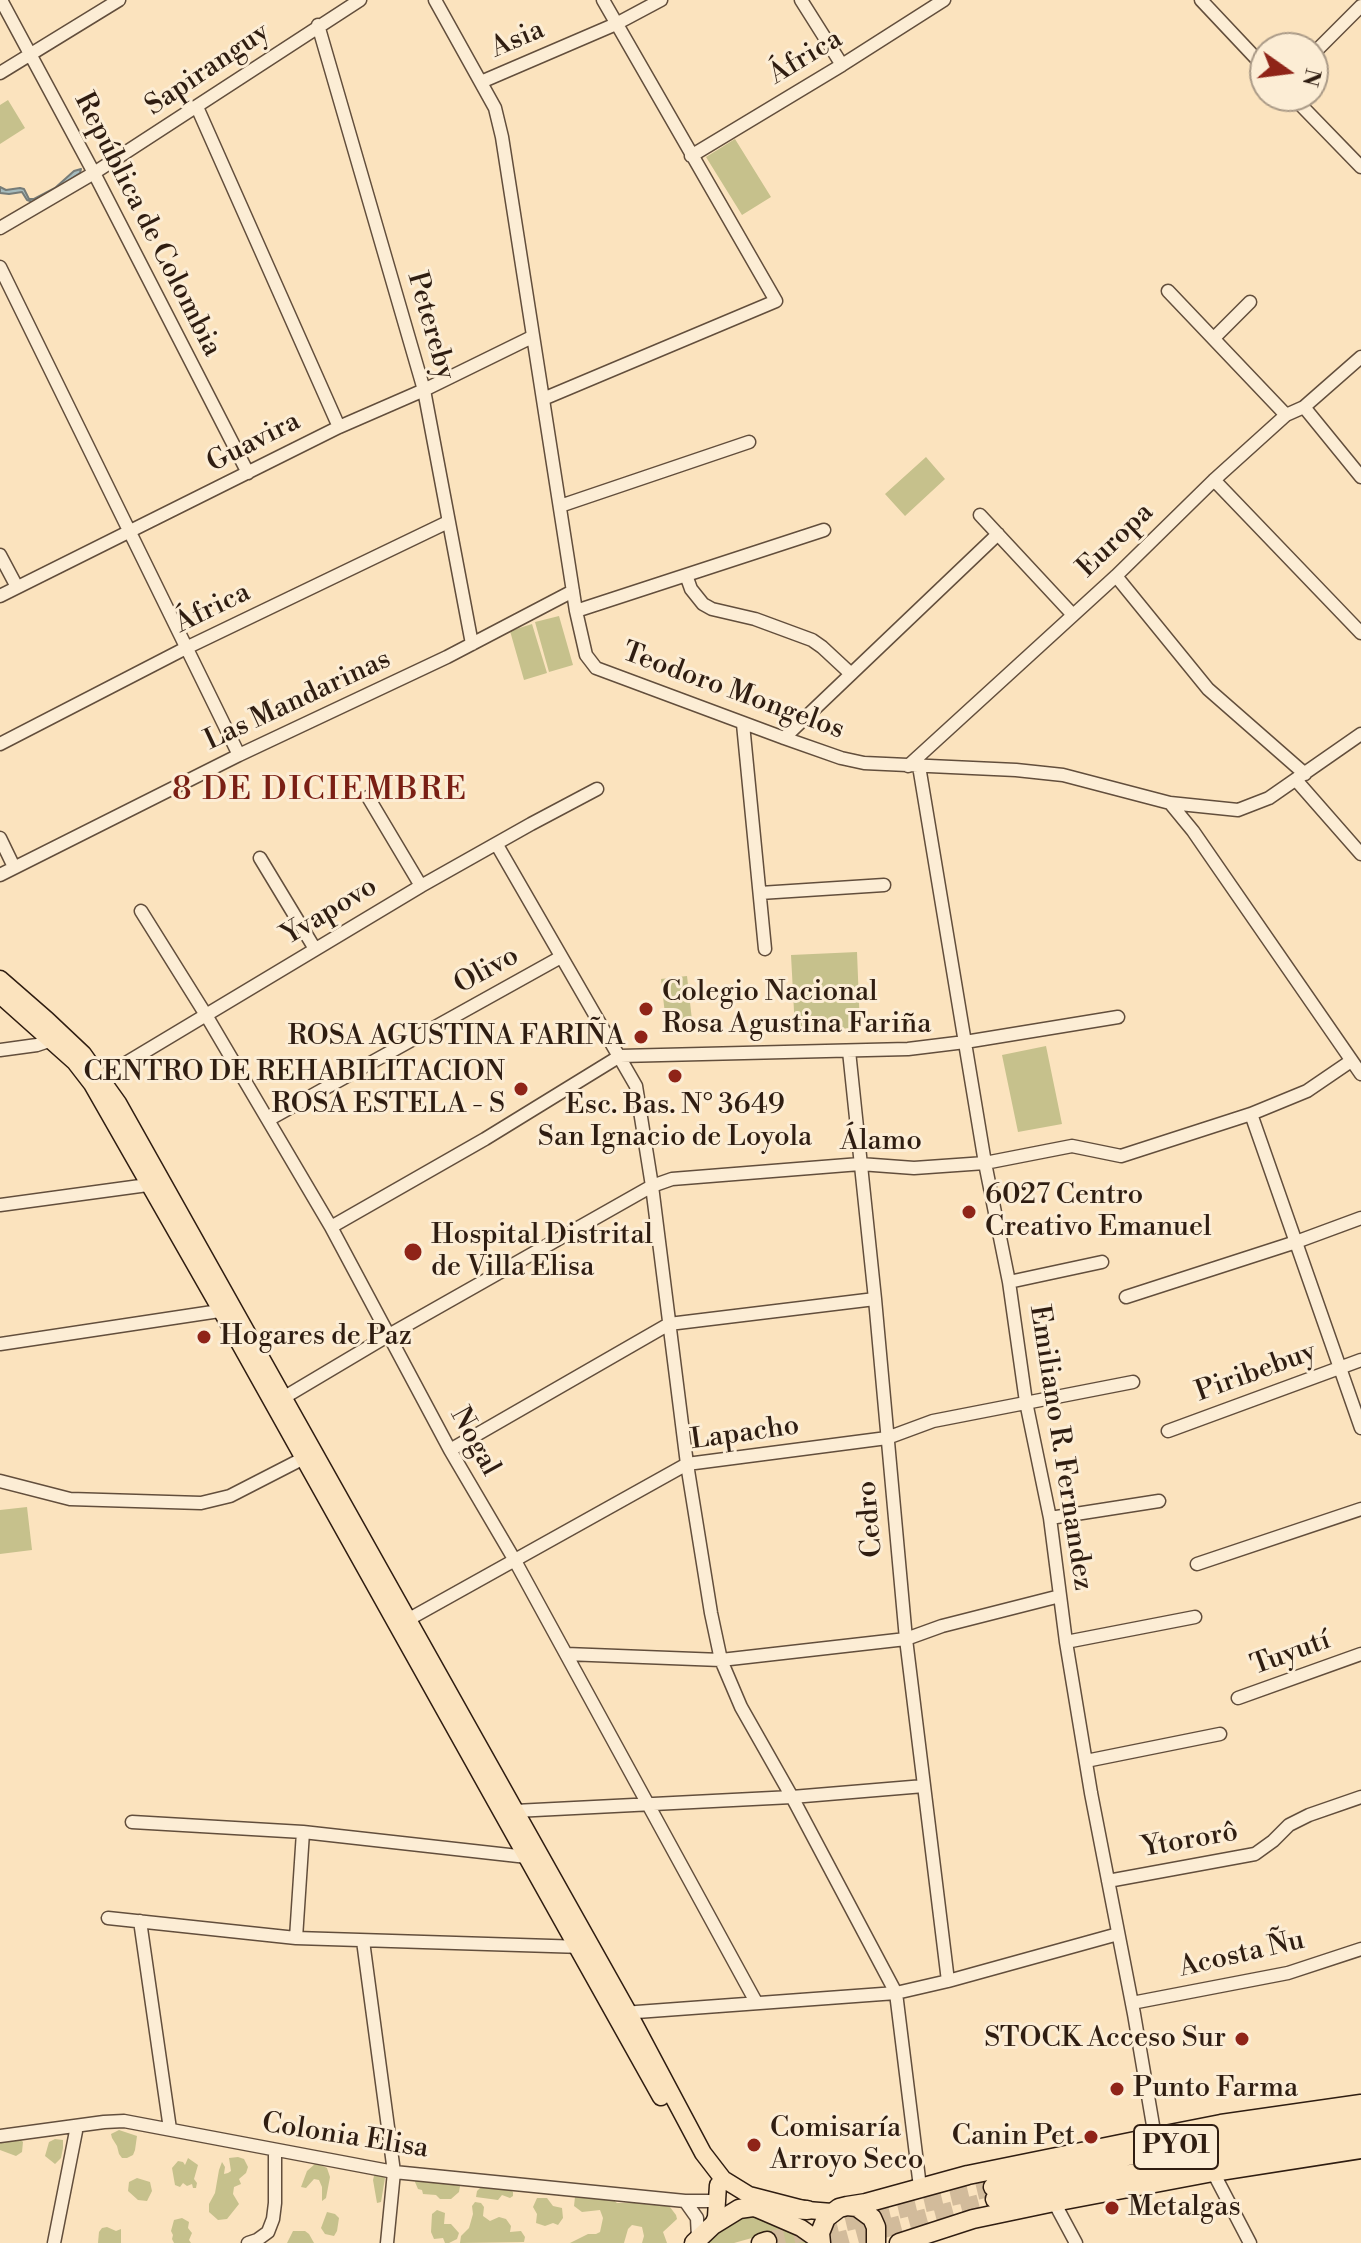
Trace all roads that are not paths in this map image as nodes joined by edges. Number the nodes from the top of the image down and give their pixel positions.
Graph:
1 (1, 0) edge
2 (119, 0) edge
3 (360, 0) edge
4 (435, 0) edge
5 (603, 0) edge
6 (661, 0) edge
7 (801, 0) edge
8 (944, 0) edge
9 (1201, 0) edge
10 (644, 4) edge
11 (1361, 6) edge
12 (616, 24) junction
13 (318, 25) junction
14 (1329, 38) edge
15 (1249, 51) edge
16 (30, 54) junction
17 (842, 65) junction
18 (0, 73) edge
19 (481, 82) junction
20 (197, 107) junction
21 (1308, 112) edge
22 (691, 156) junction
23 (1361, 167) edge
24 (94, 173) junction
25 (0, 228) edge
26 (0, 267) edge
27 (1168, 291) dead end
28 (1250, 302) dead end
29 (532, 337) junction
30 (1214, 338) junction
31 (1361, 357) edge
32 (424, 390) junction
33 (543, 399) junction
34 (1304, 407) junction
35 (1286, 415) junction
36 (339, 427) junction
37 (749, 442) dead end
38 (248, 473) junction
39 (1361, 477) edge
40 (1214, 480) junction
41 (560, 506) junction
42 (980, 515) dead end
43 (448, 522) junction
44 (824, 530) dead end
45 (129, 532) junction
46 (998, 534) junction
47 (0, 555) edge
48 (686, 575) junction
49 (1116, 576) junction
50 (17, 587) junction
51 (573, 591) junction
52 (0, 596) edge
53 (576, 611) junction
54 (1073, 615) junction
55 (1361, 633) edge
56 (472, 644) junction
57 (186, 648) junction
58 (850, 673) junction
59 (743, 724) junction
60 (1361, 734) edge
61 (784, 738) junction
62 (0, 744) edge
63 (239, 755) junction
64 (913, 766) junction
65 (1301, 777) junction
66 (597, 789) dead end
67 (368, 797) dead end
68 (1170, 803) junction
69 (0, 838) edge
70 (497, 845) junction
71 (1361, 854) edge
72 (260, 858) dead end
73 (14, 867) junction
74 (0, 875) edge
75 (884, 885) dead end
76 (421, 886) junction
77 (760, 893) junction
78 (141, 911) dead end
79 (315, 949) junction
80 (765, 949) dead end
81 (561, 957) junction
82 (0, 979) edge
83 (0, 995) edge
84 (206, 1015) junction
85 (1118, 1017) dead end
86 (57, 1038) junction
87 (965, 1042) junction
88 (0, 1050) edge
89 (849, 1051) junction
90 (620, 1056) junction
91 (1351, 1061) junction
92 (1361, 1074) edge
93 (97, 1081) junction
94 (1251, 1114) junction
95 (268, 1120) junction
96 (985, 1163) junction
97 (860, 1164) junction
98 (156, 1184) junction
99 (652, 1186) junction
100 (0, 1205) edge
101 (1361, 1218) edge
102 (331, 1227) junction
103 (1296, 1242) junction
104 (1102, 1262) dead end
105 (1009, 1282) junction
106 (1126, 1297) dead end
107 (875, 1299) junction
108 (228, 1309) junction
109 (669, 1324) junction
110 (389, 1335) junction
111 (0, 1344) edge
112 (1361, 1360) edge
113 (1340, 1367) junction
114 (1133, 1382) dead end
115 (279, 1401) junction
116 (1026, 1402) junction
117 (1361, 1428) edge
118 (1168, 1431) dead end
119 (887, 1438) junction
120 (450, 1450) junction
121 (304, 1458) junction
122 (687, 1464) junction
123 (0, 1481) edge
124 (1159, 1501) dead end
125 (1361, 1509) edge
126 (1050, 1518) junction
127 (514, 1559) junction
128 (1197, 1564) dead end
129 (1060, 1596) junction
130 (1195, 1617) dead end
131 (403, 1622) junction
132 (906, 1639) junction
133 (1066, 1642) junction
134 (566, 1654) junction
135 (1361, 1654) edge
136 (721, 1660) junction
137 (1238, 1698) dead end
138 (1220, 1734) dead end
139 (1086, 1761) junction
140 (924, 1786) junction
141 (792, 1797) junction
142 (1361, 1797) edge
143 (648, 1805) junction
144 (515, 1811) junction
145 (132, 1822) dead end
146 (303, 1832) junction
147 (525, 1845) junction
148 (1108, 1881) junction
149 (108, 1918) dead end
150 (140, 1921) junction
151 (1118, 1934) junction
152 (296, 1938) junction
153 (363, 1941) junction
154 (585, 1947) junction
155 (1361, 1949) edge
156 (948, 1981) junction
157 (896, 1993) junction
158 (756, 2002) junction
159 (1132, 2003) junction
160 (620, 2012) junction
161 (1361, 2104) edge
162 (1361, 2118) edge
163 (77, 2126) junction
164 (170, 2129) junction
165 (0, 2136) edge
166 (1361, 2136) edge
167 (1155, 2137) junction
168 (1361, 2149) edge
169 (275, 2151) junction
170 (394, 2172) junction
171 (1213, 2172) junction
172 (920, 2187) junction
173 (717, 2193) junction
174 (685, 2201) junction
175 (1054, 2202) junction
176 (753, 2207) junction
177 (840, 2209) junction
178 (807, 2210) junction
179 (713, 2225) junction
180 (915, 2239) edge
181 (696, 2240) edge
182 (821, 2242) edge
183 (54, 2243) edge
184 (248, 2243) edge
185 (387, 2243) edge
186 (876, 2243) edge
187 (899, 2243) edge
188 (1076, 2243) edge
189 (1250, 2243) edge

1 - 16 street, República de Colombia
2 - 16 street
3 - 13 street, Sapiranguy
4 - 19 street, Teodoro Mongelos
5 - 12 street
6 - 10 street, Asia
7 - 17 street
8 - 17 street, África
9 - 15 street
10 - 12 street, Asia
11 - 14 street
12 - 19 street, Asia
12 - 22 street
13 - 20 street, Sapiranguy
13 - 32 street, Petereby
16 - 18 street
16 - 24 street, República de Colombia
17 - 22 street, África
19 - 29 street, Teodoro Mongelos
20 - 24 street, Sapiranguy
20 - 36 street
21 - 23 street
22 - 33 street
24 - 25 street, Sapiranguy
24 - 38 street, República de Colombia
26 - 45 street
27 - 30 street
28 - 30 street
29 - 32 street, Guavira
29 - 33 street, Teodoro Mongelos
30 - 35 street
31 - 34 street, Europa
32 - 36 street, Guavira
32 - 43 street, Petereby
33 - 41 street, Teodoro Mongelos
34 - 35 street, Europa
34 - 39 street
35 - 40 street, Europa
36 - 38 street, Guavira
37 - 41 street
38 - 45 street, Guavira
40 - 49 street, Europa
40 - 55 street
41 - 51 street, Teodoro Mongelos
42 - 46 street
43 - 56 street, Petereby
43 - 57 street, África
44 - 48 street
45 - 50 street, Guavira
45 - 57 street
46 - 54 street
46 - 58 street
47 - 50 street
48 - 53 street
48 - 58 street
49 - 54 street, Europa
49 - 65 street
50 - 52 street, Guavira
51 - 53 street, Teodoro Mongelos
51 - 56 street, Las Mandarinas
53 - 59 street, Teodoro Mongelos
54 - 64 street, Europa
56 - 63 street, Las Mandarinas
57 - 62 street, África
57 - 63 street
58 - 61 street
59 - 61 street, Teodoro Mongelos
59 - 77 street
60 - 65 street, Teodoro Mongelos
61 - 64 street, Teodoro Mongelos
63 - 73 street, Las Mandarinas
64 - 68 street, Teodoro Mongelos
64 - 87 street, Emiliano R. Fernandez
65 - 68 street, Teodoro Mongelos
65 - 71 street
66 - 70 street, Yvapovo
67 - 76 street
68 - 91 street
69 - 73 street
70 - 76 street, Yvapovo
70 - 81 street
72 - 79 street
73 - 74 street, Las Mandarinas
75 - 77 street
76 - 79 street, Yvapovo
77 - 80 street
78 - 84 street, Nogal
79 - 84 street, Yvapovo
81 - 90 street
81 - 95 street, Olivo
82 - 86 main road
83 - 86 main road
84 - 93 street, Yvapovo
84 - 95 street, Nogal
85 - 87 street
86 - 88 street
86 - 93 main road
87 - 89 street
87 - 96 street, Emiliano R. Fernandez
89 - 90 street
89 - 97 street, Cedro
90 - 99 street
90 - 102 street
91 - 92 street
91 - 94 street, Álamo
93 - 98 main road
94 - 96 street, Álamo
94 - 103 street
95 - 102 street, Nogal
96 - 97 street, Álamo
96 - 105 street, Emiliano R. Fernandez
97 - 99 street, Álamo
97 - 107 street, Cedro
98 - 100 street
98 - 108 main road
99 - 109 street
99 - 110 street, Álamo
101 - 103 street
102 - 110 street, Nogal
103 - 106 street
103 - 113 street
104 - 105 street
105 - 116 street, Emiliano R. Fernandez
107 - 109 street
107 - 119 street, Cedro
108 - 111 street
108 - 115 main road
109 - 120 street
109 - 122 street
110 - 115 street, Álamo
110 - 120 street, Nogal
112 - 113 street, Piribebuy
113 - 117 street
113 - 118 street, Piribebuy
114 - 116 street, Lapacho
115 - 121 main road
115 - 131 main road
116 - 119 street, Lapacho
116 - 126 street, Emiliano R. Fernandez
119 - 122 street, Lapacho
119 - 132 street, Cedro
120 - 127 street, Nogal
121 - 123 street
121 - 131 main road
122 - 127 street, Lapacho
122 - 136 street
124 - 126 street
125 - 128 street
126 - 129 street, Emiliano R. Fernandez
127 - 131 street, Lapacho
127 - 134 street, Nogal
129 - 132 street
129 - 133 street, Emiliano R. Fernandez
130 - 133 street
131 - 144 main road
131 - 147 main road
132 - 136 street
132 - 140 street, Cedro
133 - 139 street, Emiliano R. Fernandez
134 - 136 street
134 - 143 street, Nogal
135 - 137 street, Tuyutí
136 - 141 street
138 - 139 street
139 - 148 street, Emiliano R. Fernandez
140 - 141 street
140 - 156 street, Cedro
141 - 143 street
141 - 157 street
142 - 148 street, Ytororô
143 - 144 street
143 - 158 street, Nogal
144 - 147 main road
145 - 146 street
146 - 147 street
146 - 152 street
147 - 154 main road
148 - 151 street, Emiliano R. Fernandez
149 - 150 street
150 - 152 street
150 - 164 street
151 - 156 street
151 - 159 street, Emiliano R. Fernandez
152 - 153 street
153 - 154 street
153 - 170 street
154 - 160 main road
155 - 159 street, Acosta Ñu
156 - 157 street
157 - 158 street
157 - 172 street
158 - 160 street
159 - 167 street, Emiliano R. Fernandez
160 - 173 main road
160 - 178 main road
161 - 167 highway
162 - 166 highway, PY01
163 - 164 street, Colonia Elisa
163 - 165 street, Colonia Elisa
163 - 183 street
164 - 169 street, Colonia Elisa
167 - 172 highway
168 - 171 highway
169 - 170 street, Colonia Elisa
169 - 184 street
170 - 174 street, Colonia Elisa
170 - 185 street
171 - 175 highway
171 - 189 street
172 - 177 highway
173 - 174 street, Colonia Elisa
173 - 176 main road
173 - 179 main road
174 - 181 street
175 - 180 highway
175 - 188 street
176 - 178 highway
176 - 179 highway
176 - 182 main road
177 - 178 main road
177 - 182 highway
177 - 186 highway
179 - 181 highway
180 - 187 highway

